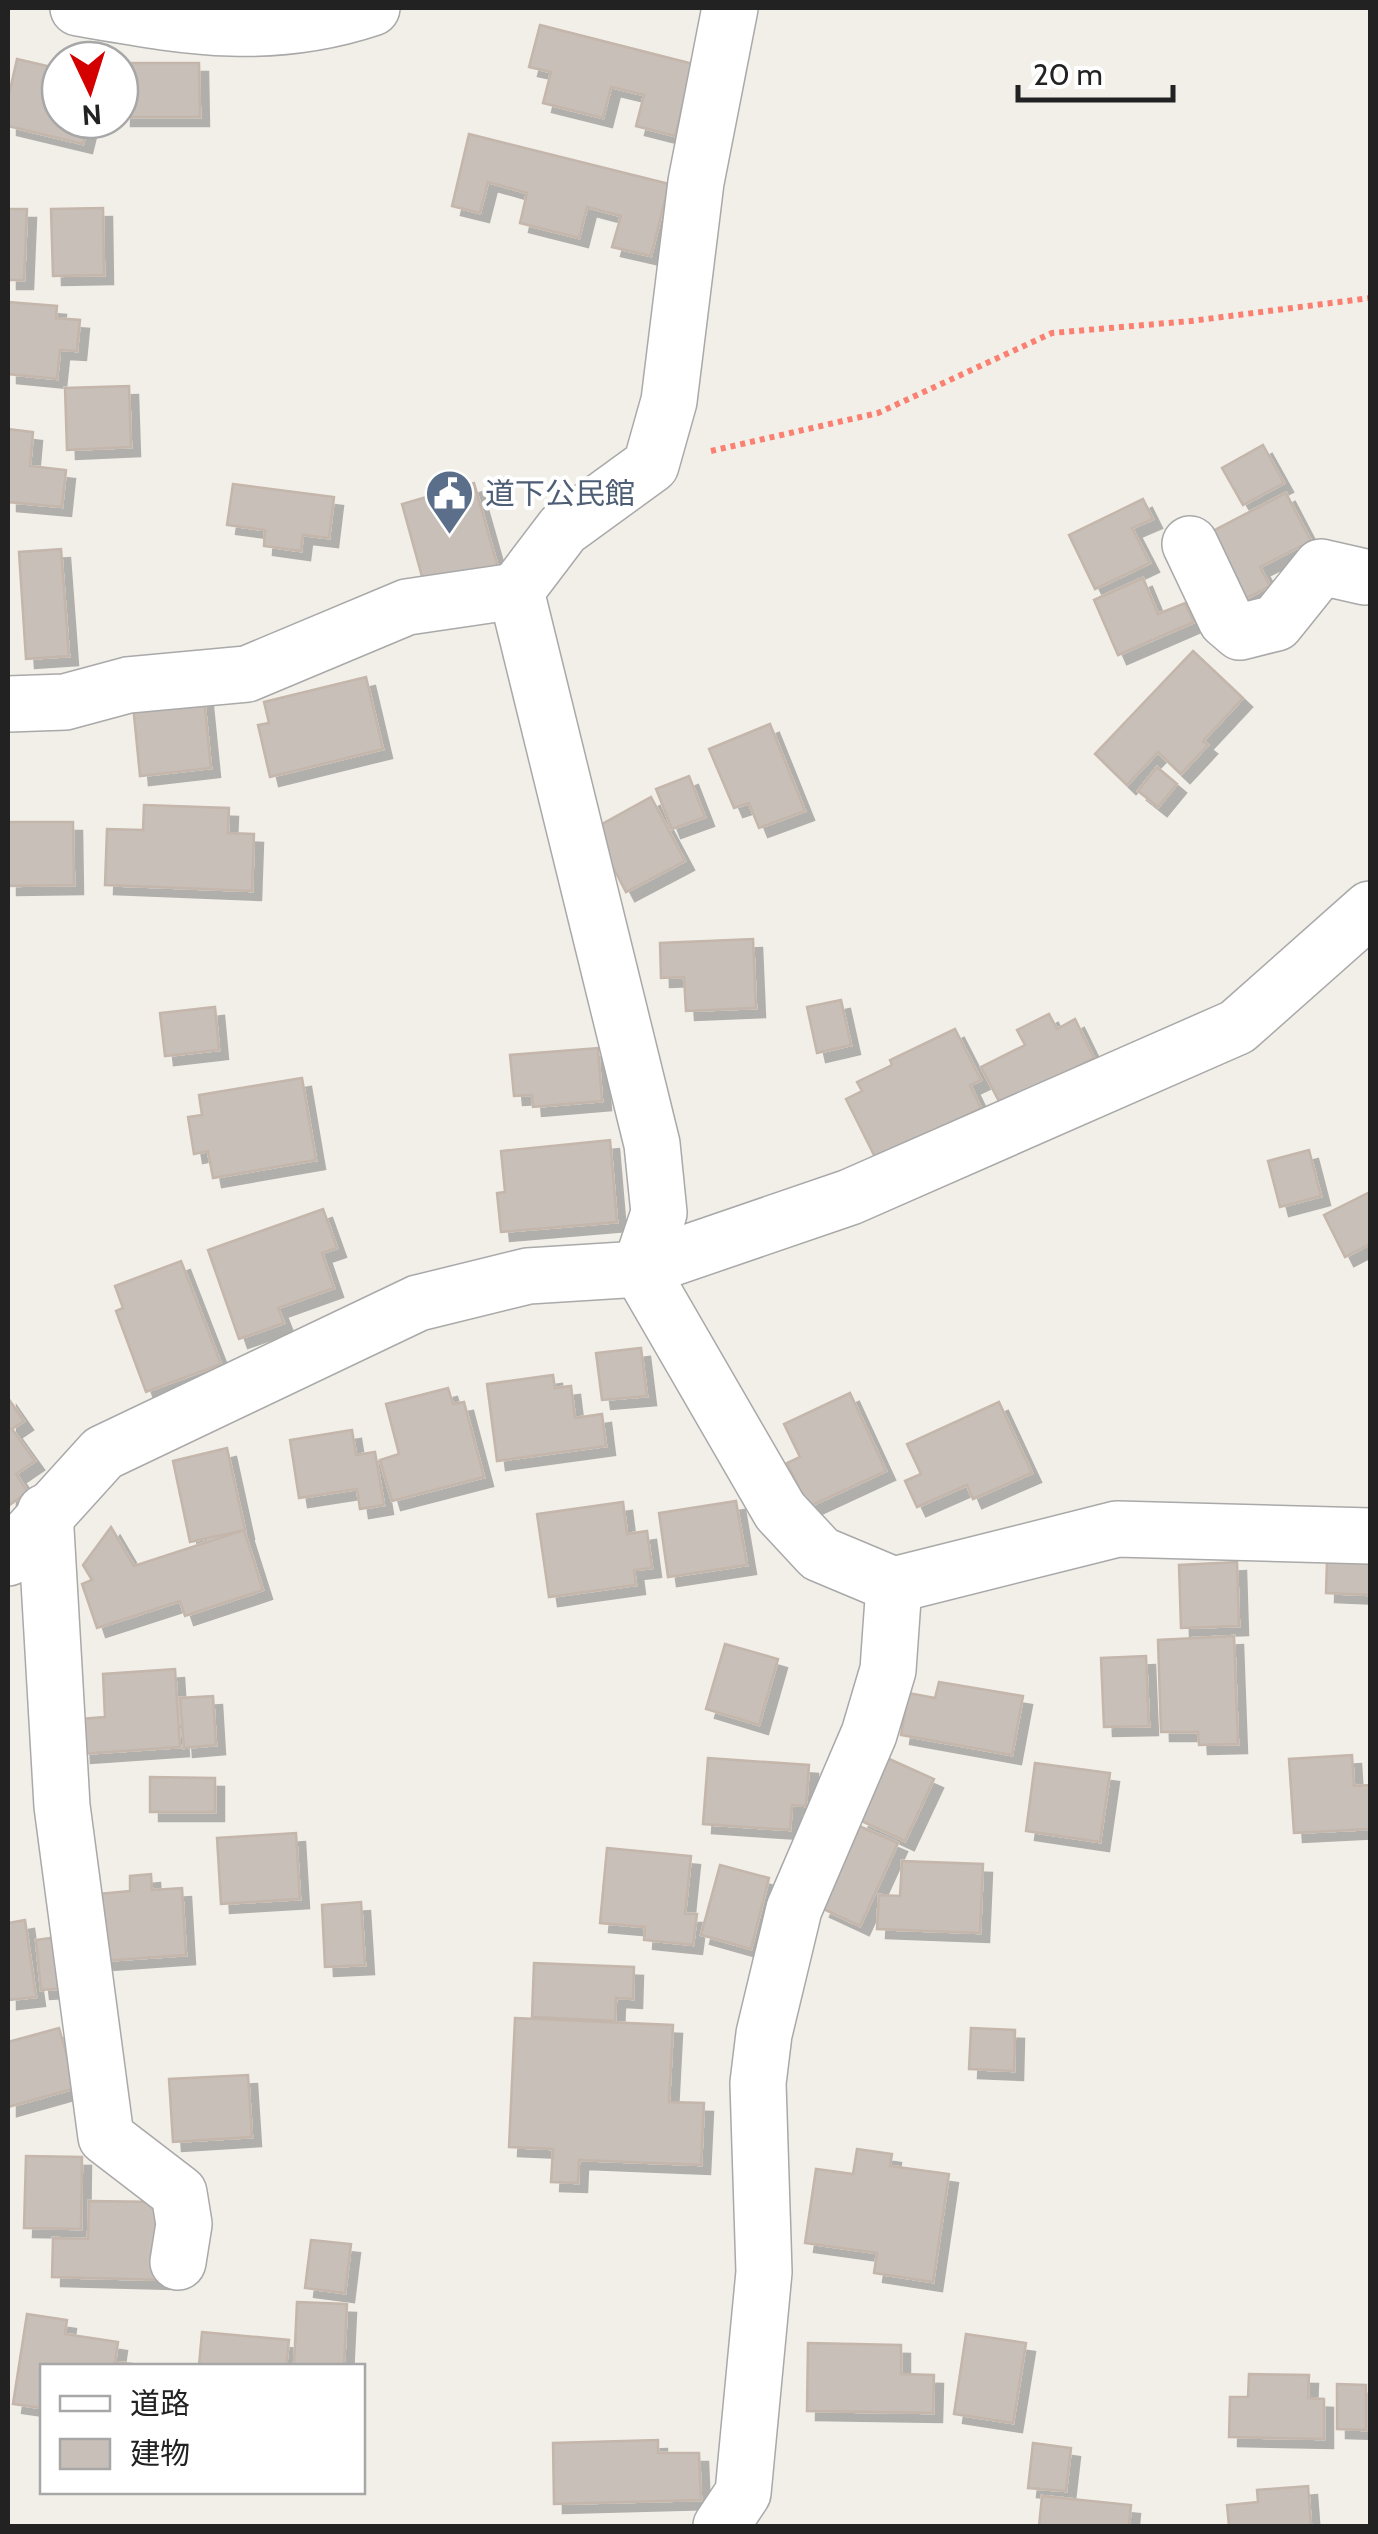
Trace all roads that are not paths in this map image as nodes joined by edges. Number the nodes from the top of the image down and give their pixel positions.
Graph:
1 (78, 8) edge
2 (372, 8) edge
3 (730, 8) edge
4 (1190, 544) dead end
5 (1369, 578) edge
6 (516, 591) junction
7 (8, 704) edge
8 (1370, 909) edge
9 (640, 1269) junction
10 (45, 1512) junction
11 (1370, 1536) edge
12 (8, 1558) edge
13 (894, 1584) junction
14 (178, 2262) dead end
15 (721, 2526) edge

1 - 2 street
3 - 6 street
4 - 5 street
6 - 7 street
6 - 9 street
8 - 9 street
9 - 10 street
9 - 13 street
10 - 12 street
10 - 14 street
11 - 13 street
13 - 15 street

